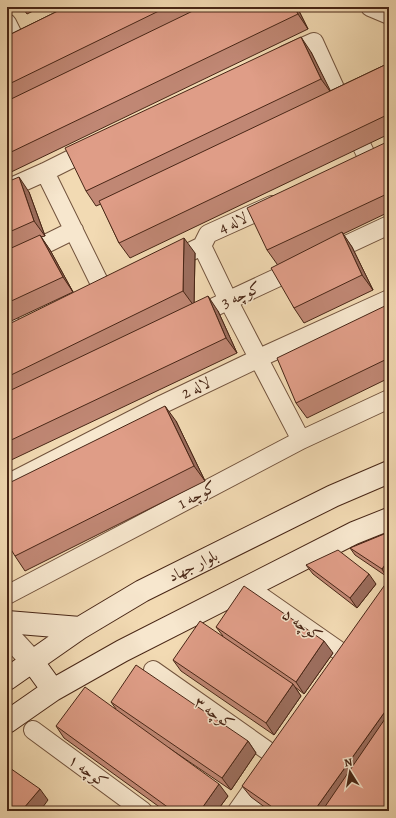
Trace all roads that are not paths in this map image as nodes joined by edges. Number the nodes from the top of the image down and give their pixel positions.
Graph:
1 (370, 7) edge
2 (389, 15) edge
3 (7, 23) edge
4 (18, 41) edge
5 (272, 61) edge
6 (108, 140) edge
7 (45, 172) junction
8 (7, 189) edge
9 (285, 199) edge
10 (389, 202) edge
11 (389, 225) edge
12 (74, 230) junction
13 (204, 234) junction
14 (7, 263) edge
15 (153, 269) edge
16 (104, 292) edge
17 (389, 299) edge
18 (228, 300) junction
19 (7, 316) edge
20 (178, 324) edge
21 (17, 333) edge
22 (259, 358) junction
23 (389, 399) edge
24 (301, 440) junction
25 (389, 472) edge
26 (7, 484) edge
27 (389, 519) edge
28 (7, 595) edge
29 (259, 595) edge
30 (7, 622) edge
31 (80, 628) junction
32 (7, 634) edge
33 (345, 656) edge
34 (32, 661) junction
35 (153, 670) dead end
36 (8, 676) edge
37 (53, 690) junction
38 (30, 705) junction
39 (7, 722) edge
40 (32, 730) dead end
41 (251, 791) junction
42 (143, 811) edge
43 (237, 811) edge
44 (270, 811) edge

1 - 2 street
3 - 4 street
5 - 10 street
6 - 7 street
7 - 8 street
7 - 12 street
9 - 13 street, لاله 4
11 - 18 street, کوچه 3
12 - 14 street
12 - 16 street
13 - 15 street, لاله 4
13 - 18 street
17 - 22 street, لاله 2
18 - 20 street, کوچه 3
18 - 22 street
19 - 21 street
22 - 24 street
22 - 26 street, لاله 2
23 - 24 street, کوچه 1
24 - 28 street, کوچه 1
25 - 31 main road, بلوار جهاد
27 - 37 main road
29 - 33 street, کوچه ۵
30 - 31 main road
31 - 34 main road, بلوار جهاد
32 - 34 main road
34 - 36 main road, بلوار جهاد
34 - 37 main road
35 - 41 street, کوچه ۳
36 - 38 main road
37 - 38 main road
38 - 39 main road
40 - 42 street, کوچه ۱
41 - 43 street
41 - 44 street

